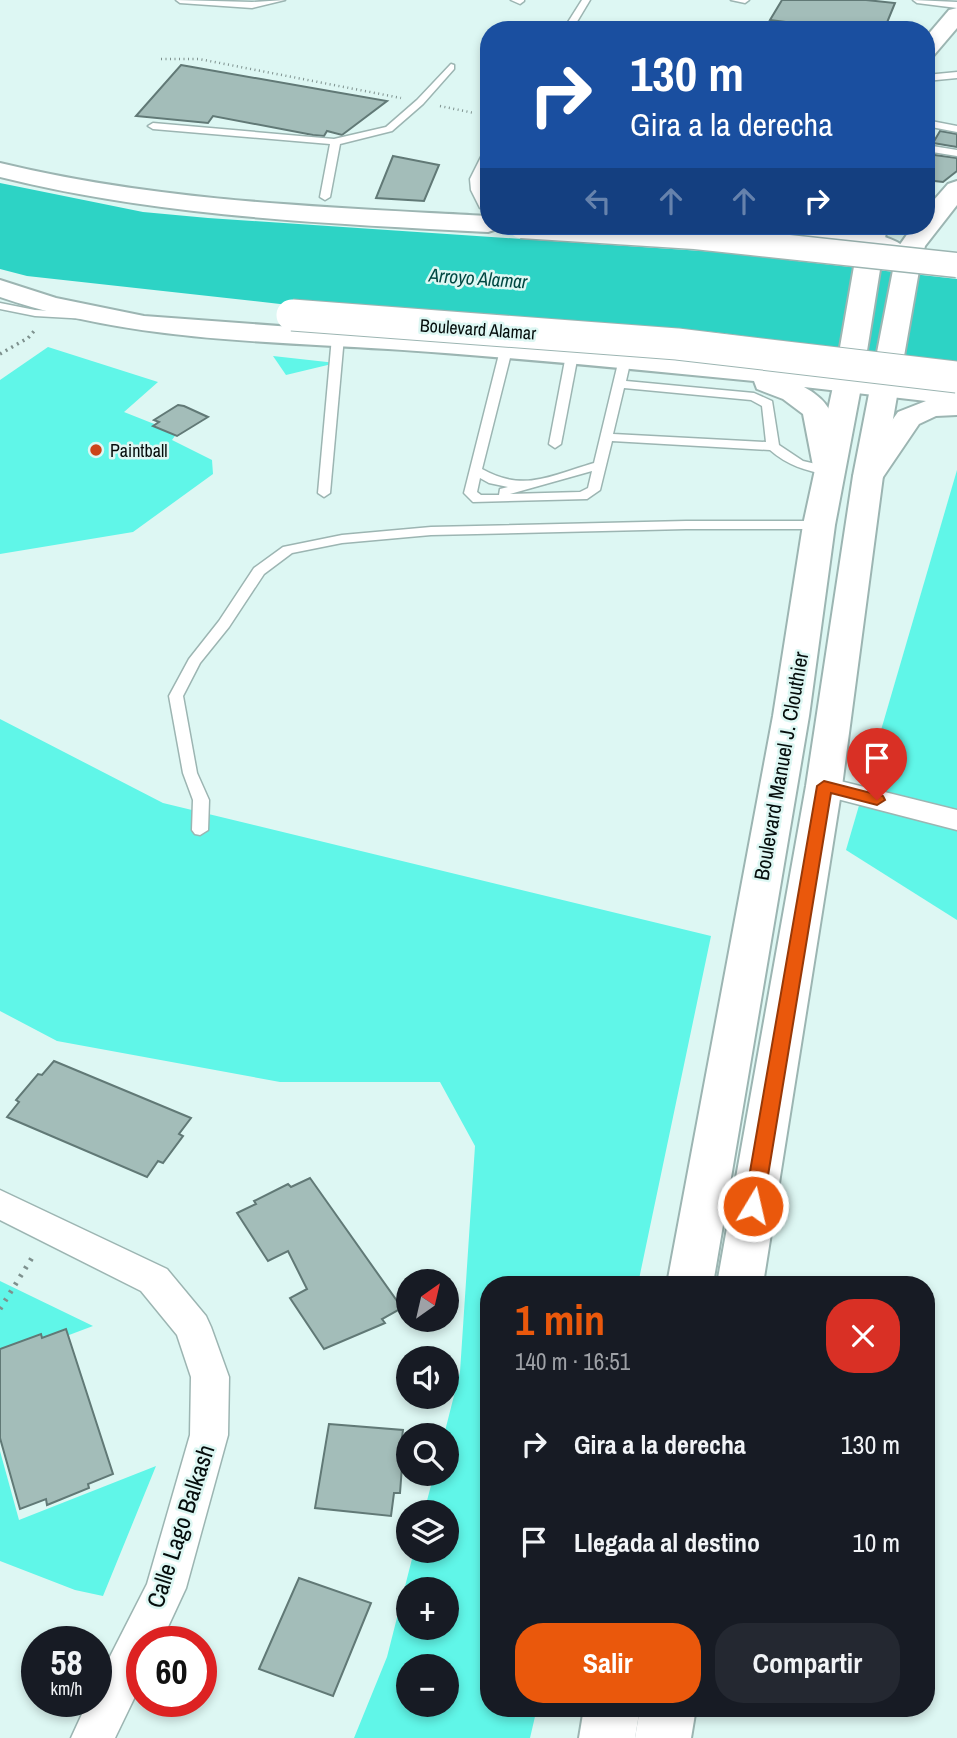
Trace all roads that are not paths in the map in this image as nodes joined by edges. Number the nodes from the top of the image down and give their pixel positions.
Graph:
1 (180, 0) edge
2 (281, 0) edge
3 (514, 0) edge
4 (586, 0) edge
5 (734, 0) edge
6 (745, 0) edge
7 (917, 0) edge
8 (520, 1) edge
9 (957, 5) edge
10 (957, 15) edge
11 (573, 21) edge
12 (935, 40) edge
13 (451, 67) dead end
14 (957, 75) edge
15 (935, 77) edge
16 (935, 124) edge
17 (153, 126) dead end
18 (957, 128) edge
19 (334, 142) junction
20 (935, 149) edge
21 (957, 152) edge
22 (480, 166) edge
23 (0, 170) edge
24 (957, 182) edge
25 (957, 190) edge
26 (935, 193) edge
27 (480, 198) edge
28 (331, 206) junction
29 (480, 212) edge
30 (935, 219) edge
31 (663, 235) edge
32 (790, 235) edge
33 (871, 245) edge
34 (914, 247) edge
35 (957, 265) edge
36 (0, 285) edge
37 (0, 306) edge
38 (100, 317) junction
39 (338, 337) junction
40 (506, 350) junction
41 (572, 355) junction
42 (673, 363) junction
43 (622, 372) junction
44 (868, 372) junction
45 (957, 377) edge
46 (957, 396) edge
47 (957, 406) edge
48 (606, 437) junction
49 (555, 444) dead end
50 (773, 446) junction
51 (600, 465) junction
52 (477, 470) junction
53 (829, 471) junction
54 (868, 476) junction
55 (522, 486) junction
56 (324, 493) dead end
57 (478, 499) junction
58 (819, 525) junction
59 (824, 786) junction
60 (957, 820) edge
61 (200, 830) dead end
62 (0, 1204) edge
63 (691, 1276) edge
64 (741, 1276) edge
65 (610, 1717) edge
66 (666, 1717) edge
67 (92, 1738) edge
68 (607, 1738) edge
69 (663, 1738) edge

1 - 2 lane
3 - 8 lane
4 - 11 lane
5 - 6 lane
7 - 9 lane
10 - 12 main road
13 - 19 lane
14 - 15 lane
16 - 18 lane
17 - 19 lane
19 - 28 lane
20 - 21 lane
22 - 27 lane
23 - 28 main road
24 - 26 main road
25 - 30 main road
28 - 29 main road
31 - 35 main road, bridge
32 - 33 main road
33 - 34 main road
33 - 44 main road, Boulevard Manuel J. Clouthier
34 - 44 main road, Boulevard Manuel J. Clouthier
36 - 38 main road
36 - 45 main road, Boulevard Alamar, bridge
37 - 38 lane
38 - 39 main road
39 - 40 main road
39 - 56 lane
40 - 41 main road
40 - 52 lane
41 - 43 main road
41 - 49 lane
42 - 43 main road
42 - 44 main road
42 - 53 main road
43 - 48 lane
43 - 50 lane
44 - 46 main road
44 - 53 main road, Boulevard Manuel J. Clouthier
44 - 54 main road, Boulevard Manuel J. Clouthier
47 - 54 main road
48 - 50 lane
48 - 51 lane
50 - 53 lane
51 - 55 lane
51 - 57 lane
52 - 55 lane
52 - 57 lane
53 - 58 main road, Boulevard Manuel J. Clouthier
54 - 59 main road, Boulevard Manuel J. Clouthier
55 - 57 lane
58 - 61 lane
58 - 63 main road, Boulevard Manuel J. Clouthier
59 - 60 street
59 - 64 main road, Boulevard Manuel J. Clouthier
62 - 67 street, Calle Lago Balkash
65 - 68 main road
66 - 69 main road

